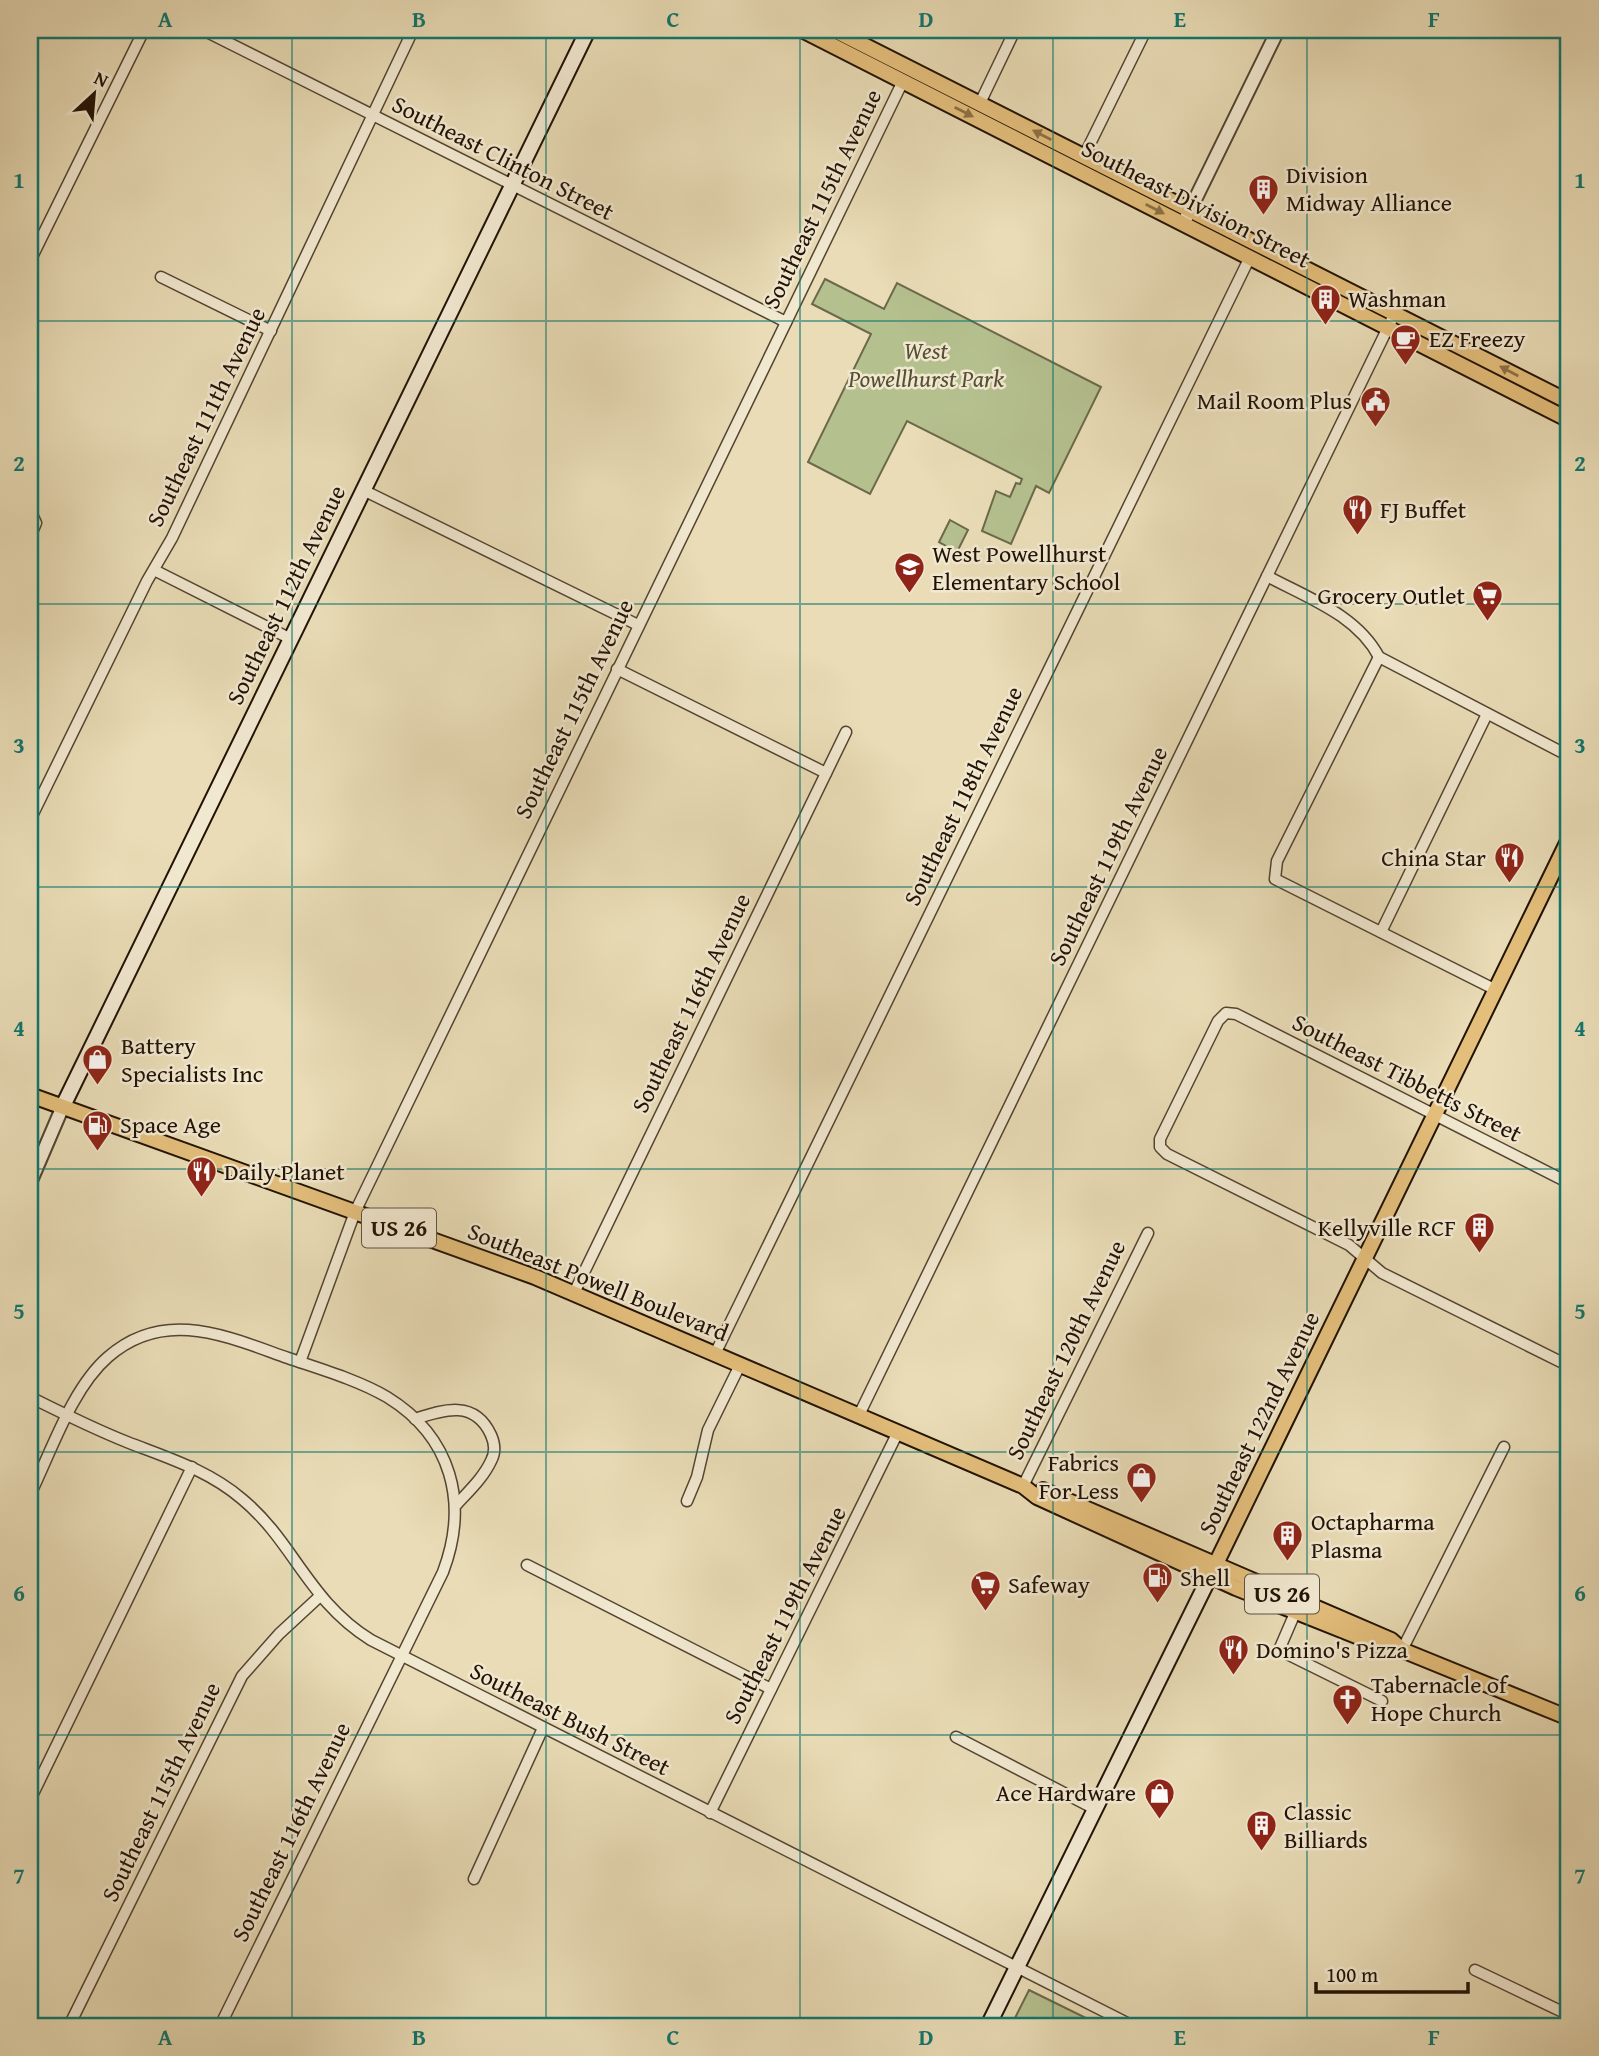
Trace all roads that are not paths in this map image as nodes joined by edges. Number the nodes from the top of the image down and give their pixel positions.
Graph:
1 (144, 30) edge
2 (203, 30) edge
3 (413, 30) edge
4 (588, 30) edge
5 (802, 30) edge
6 (834, 30) edge
7 (1015, 30) edge
8 (1146, 30) edge
9 (1278, 30) edge
10 (903, 81) junction
11 (980, 103) junction
12 (372, 115) junction
13 (1084, 156) junction
14 (512, 186) junction
15 (1187, 216) junction
16 (1250, 257) junction
17 (30, 261) edge
18 (161, 277) dead end
19 (1305, 285) junction
20 (1360, 296) junction
21 (1395, 313) junction
22 (786, 322) junction
23 (1388, 327) junction
24 (271, 331) junction
25 (1569, 402) edge
26 (1569, 420) edge
27 (363, 490) junction
28 (32, 514) edge
29 (30, 537) edge
30 (154, 570) junction
31 (1267, 576) junction
32 (638, 625) junction
33 (291, 639) junction
34 (1379, 657) junction
35 (617, 668) junction
36 (1488, 714) junction
37 (846, 732) dead end
38 (1569, 755) edge
39 (826, 773) junction
40 (30, 790) edge
41 (41, 796) junction
42 (30, 820) edge
43 (1569, 839) edge
44 (1381, 932) junction
45 (1496, 990) junction
46 (30, 1095) edge
47 (63, 1107) junction
48 (1434, 1116) junction
49 (30, 1183) edge
50 (1569, 1183) edge
51 (355, 1212) junction
52 (1148, 1233) dead end
53 (1365, 1259) junction
54 (574, 1293) junction
55 (715, 1353) junction
56 (300, 1362) junction
57 (740, 1365) junction
58 (1569, 1366) edge
59 (30, 1398) edge
60 (68, 1416) junction
61 (858, 1417) junction
62 (415, 1419) junction
63 (897, 1434) junction
64 (1504, 1447) dead end
65 (192, 1467) junction
66 (1023, 1486) junction
67 (30, 1494) edge
68 (687, 1501) dead end
69 (457, 1504) junction
70 (527, 1564) dead end
71 (1213, 1571) junction
72 (319, 1597) junction
73 (1295, 1613) junction
74 (1402, 1650) junction
75 (400, 1656) junction
76 (771, 1689) junction
77 (1382, 1700) dead end
78 (1569, 1718) edge
79 (543, 1728) junction
80 (956, 1737) dead end
81 (30, 1800) edge
82 (1095, 1809) junction
83 (710, 1813) junction
84 (474, 1879) dead end
85 (1017, 1969) junction
86 (1475, 1970) dead end
87 (1569, 2015) edge
88 (69, 2026) edge
89 (220, 2026) edge
90 (988, 2026) edge
91 (1133, 2026) edge

1 - 17 street
2 - 12 street, Southeast Clinton Street
3 - 12 street, Southeast 111th Avenue
4 - 14 main road, Southeast 112th Avenue
5 - 10 main road, Southeast Division Street
6 - 11 main road, Southeast Division Street
7 - 11 street
8 - 13 street
9 - 15 street
10 -> 15 main road, Southeast Division Street
10 - 22 street, Southeast 115th Avenue
13 -> 11 main road, Southeast Division Street
12 - 14 street, Southeast Clinton Street
12 - 24 street, Southeast 111th Avenue
13 - 15 main road, Southeast Division Street
14 - 22 street, Southeast Clinton Street
14 - 27 main road, Southeast 112th Avenue
15 - 16 main road, Southeast Division Street
15 - 20 main road, Southeast Division Street
16 - 19 main road, Southeast Division Street
16 - 55 street, Southeast 118th Avenue
18 - 24 street
19 - 20 main road
19 - 23 main road, Southeast Division Street
20 - 21 main road, Southeast Division Street
21 - 23 street, Southeast 119th Avenue
25 -> 21 main road, Southeast Division Street
22 - 32 street, Southeast 115th Avenue
23 - 26 main road, Southeast Division Street
23 - 31 street, Southeast 119th Avenue
24 - 30 street, Southeast 111th Avenue
27 - 32 street
27 - 33 main road, Southeast 112th Avenue
28 - 29 street
30 - 33 street
30 - 41 street, Southeast 111th Avenue
31 - 34 street
31 - 61 street, Southeast 119th Avenue
32 - 35 street, Southeast 115th Avenue
33 - 47 main road, Southeast 112th Avenue
34 - 36 street
34 - 44 street
35 - 39 street
35 - 51 street, Southeast 115th Avenue
36 - 38 street
36 - 44 street
37 - 39 street, Southeast 116th Avenue
39 - 54 street, Southeast 116th Avenue
40 - 41 street
41 - 42 street, Southeast 111th Avenue
43 - 45 main road, Southeast 122nd Avenue
44 - 45 street
45 - 48 main road, Southeast 122nd Avenue
46 - 47 main road, Southeast Powell Boulevard / US 26
47 - 49 street, Southeast 112th Avenue
47 - 51 main road, Southeast Powell Boulevard / US 26
48 - 50 street, Southeast Tibbetts Street
48 - 53 main road, Southeast 122nd Avenue
48 - 53 street, Southeast Tibbetts Street
51 - 54 main road, Southeast Powell Boulevard / US 26
51 - 56 street, Southeast 115th Avenue
52 - 66 street, Southeast 120th Avenue
53 - 58 street
53 - 71 main road, Southeast 122nd Avenue
54 - 55 main road, Southeast Powell Boulevard / US 26
55 - 57 main road, Southeast Powell Boulevard / US 26
56 - 60 street
56 - 62 street
57 - 61 main road, Southeast Powell Boulevard / US 26
57 - 68 street
59 - 60 street, Southeast Bush Street
60 - 65 street, Southeast Bush Street
60 - 67 street
61 - 63 main road, Southeast Powell Boulevard / US 26
62 - 69 street
62 - 69 street
63 - 66 main road, Southeast Powell Boulevard / US 26
63 - 76 street, Southeast 119th Avenue
64 - 74 street
65 - 72 street, Southeast Bush Street
65 - 81 street
66 - 71 main road, Southeast Powell Boulevard / US 26
69 - 75 street, Southeast 116th Avenue
70 - 76 street
71 - 73 main road, Southeast Powell Boulevard / US 26
71 - 74 main road, Southeast Powell Boulevard / US 26
71 - 82 main road, Southeast 122nd Avenue
72 - 75 street, Southeast Bush Street
72 - 88 street, Southeast 115th Avenue
73 - 74 main road, Southeast Powell Boulevard / US 26
73 - 77 street
74 - 78 main road, Southeast Powell Boulevard / US 26
75 - 79 street, Southeast Bush Street
75 - 89 street, Southeast 116th Avenue
76 - 83 street, Southeast 119th Avenue
79 - 83 street, Southeast Bush Street
79 - 84 street
80 - 82 street
82 - 85 main road, Southeast 122nd Avenue
83 - 85 street, Southeast Bush Street
85 - 90 main road, Southeast 122nd Avenue
85 - 91 street, Southeast Bush Street
86 - 87 street

